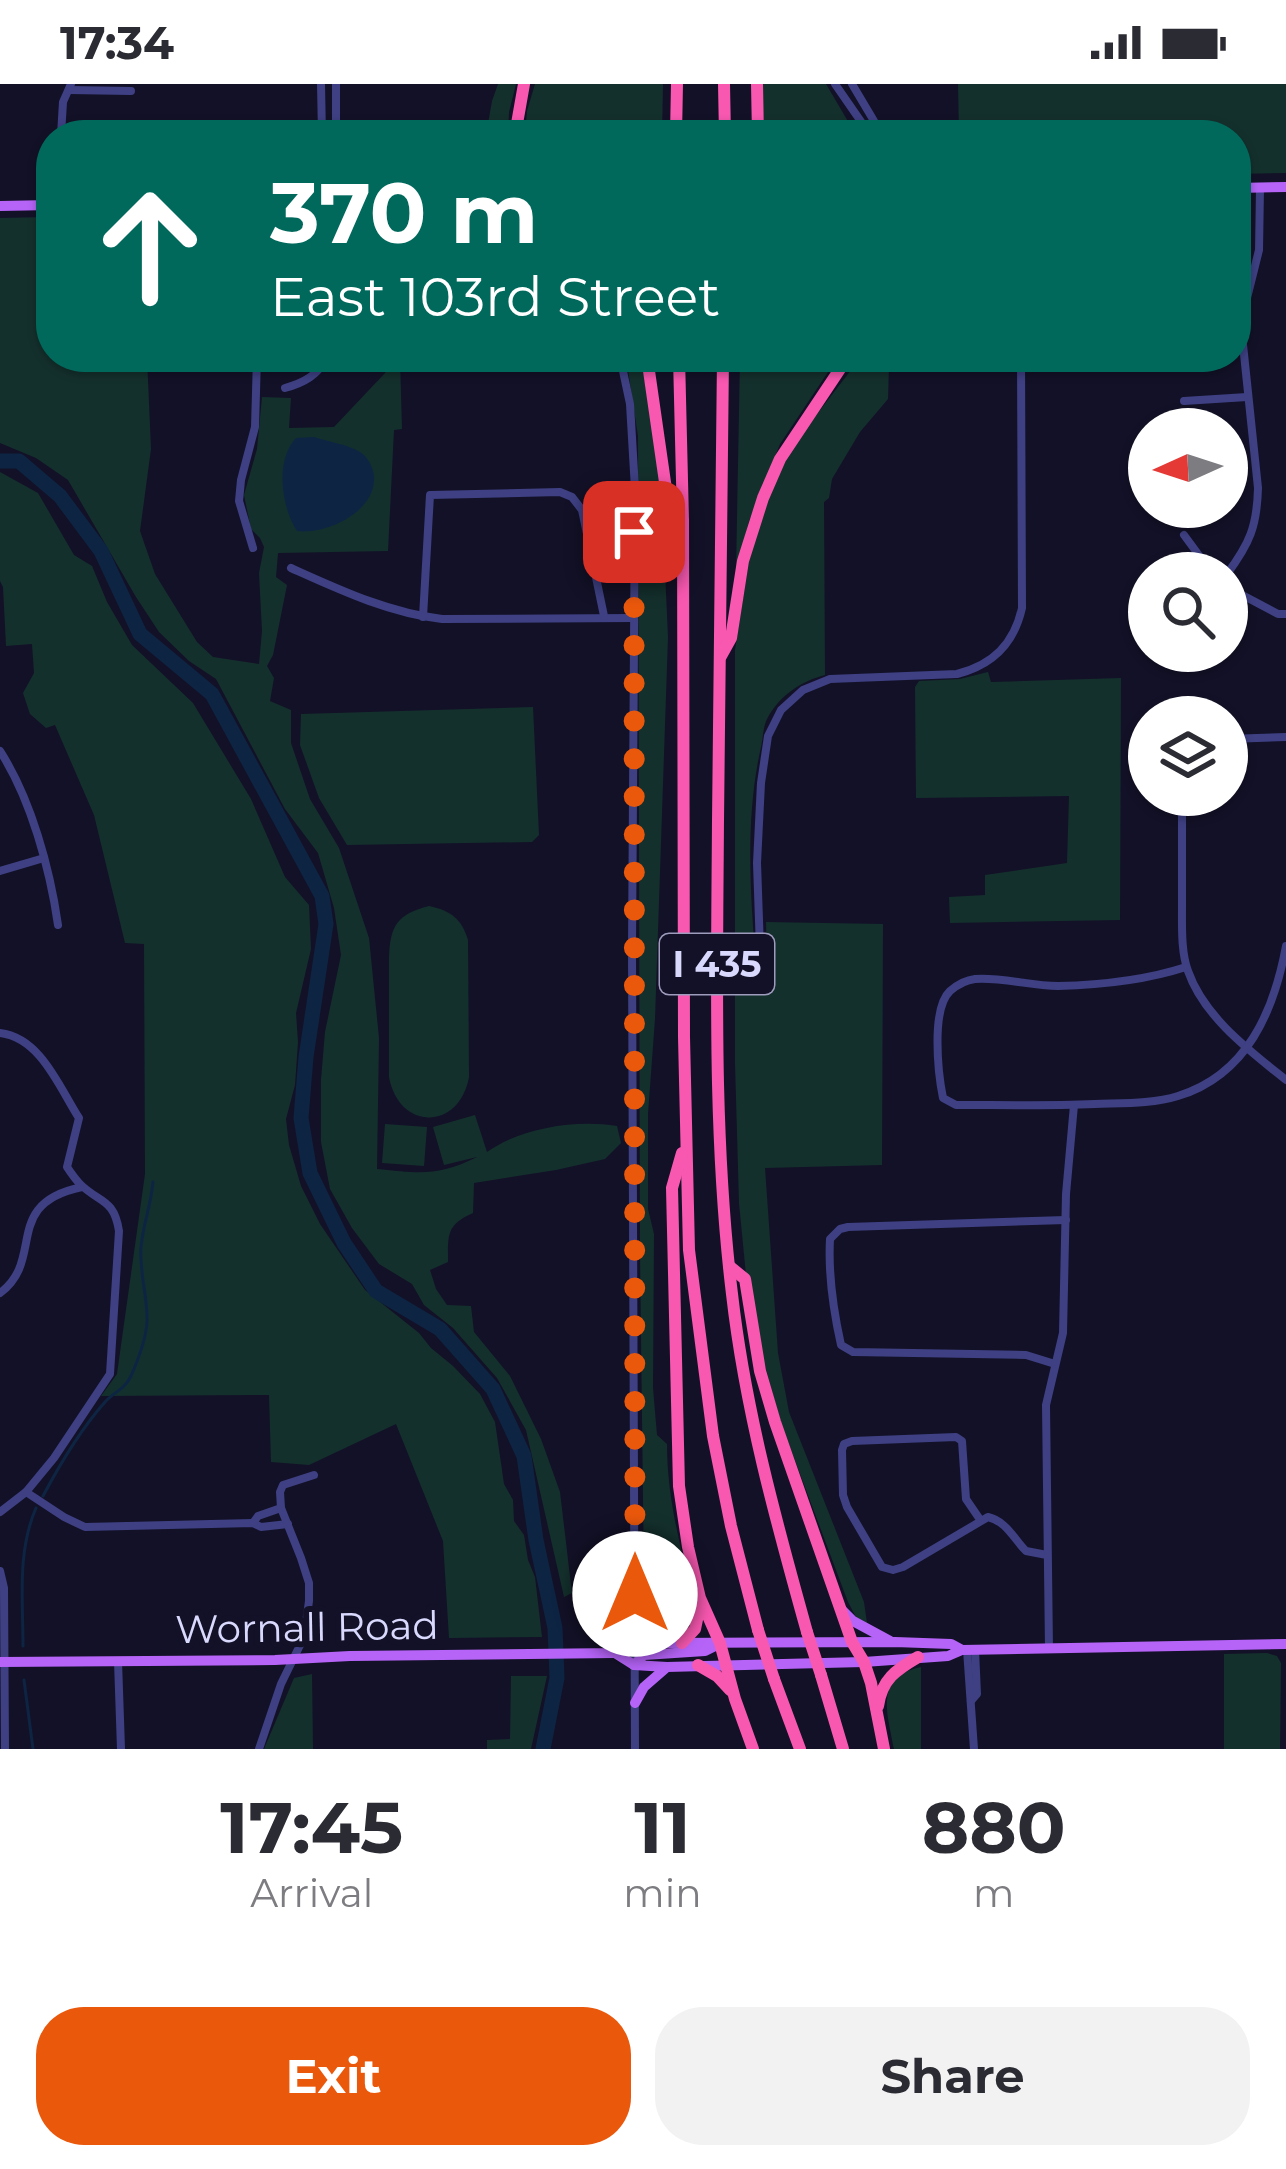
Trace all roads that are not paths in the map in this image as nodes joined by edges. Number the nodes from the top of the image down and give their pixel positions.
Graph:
1 (321, 84) edge
2 (336, 84) edge
3 (524, 84) edge
4 (677, 84) edge
5 (724, 84) edge
6 (757, 84) edge
7 (835, 84) edge
8 (852, 84) edge
9 (70, 87) edge
10 (130, 91) dead end
11 (62, 120) edge
12 (322, 120) edge
13 (336, 120) edge
14 (517, 120) edge
15 (676, 120) edge
16 (725, 120) edge
17 (758, 120) edge
18 (860, 120) edge
19 (873, 120) edge
20 (1286, 187) edge
21 (1251, 188) edge
22 (1260, 188) junction
23 (1, 206) edge
24 (36, 206) edge
25 (1251, 280) edge
26 (257, 372) edge
27 (315, 372) edge
28 (623, 372) edge
29 (648, 372) edge
30 (679, 372) edge
31 (723, 372) edge
32 (837, 372) edge
33 (1021, 372) edge
34 (1245, 372) edge
35 (285, 388) dead end
36 (1247, 397) junction
37 (1184, 401) dead end
38 (683, 521) junction
39 (1184, 536) dead end
40 (253, 548) dead end
41 (1196, 552) edge
42 (1243, 552) edge
43 (292, 568) dead end
44 (1248, 598) edge
45 (1286, 614) edge
46 (604, 616) junction
47 (423, 617) junction
48 (633, 618) junction
49 (717, 663) junction
50 (1286, 737) edge
51 (1248, 738) edge
52 (0, 751) edge
53 (1182, 816) edge
54 (44, 858) junction
55 (0, 871) edge
56 (58, 926) dead end
57 (1286, 946) edge
58 (760, 949) dead end
59 (1186, 967) junction
60 (0, 1034) edge
61 (1247, 1048) junction
62 (1286, 1080) edge
63 (1075, 1105) junction
64 (686, 1141) junction
65 (82, 1187) junction
66 (1066, 1220) junction
67 (729, 1265) junction
68 (0, 1293) edge
69 (1055, 1364) junction
70 (314, 1474) dead end
71 (26, 1492) junction
72 (281, 1508) junction
73 (0, 1512) edge
74 (981, 1521) junction
75 (253, 1522) junction
76 (288, 1524) junction
77 (1047, 1555) junction
78 (0, 1571) edge
79 (635, 1594) junction
80 (700, 1598) junction
81 (840, 1608) junction
82 (852, 1642) junction
83 (892, 1642) junction
84 (666, 1643) junction
85 (682, 1643) junction
86 (720, 1643) junction
87 (1286, 1644) edge
88 (634, 1645) junction
89 (1048, 1649) junction
90 (968, 1650) junction
91 (615, 1653) junction
92 (918, 1657) junction
93 (118, 1660) junction
94 (292, 1660) junction
95 (1, 1662) edge
96 (864, 1662) junction
97 (634, 1665) junction
98 (698, 1665) junction
99 (728, 1665) junction
100 (667, 1667) junction
101 (735, 1699) junction
102 (635, 1703) junction
103 (878, 1713) junction
104 (5, 1749) edge
105 (121, 1749) edge
106 (259, 1749) edge
107 (635, 1749) edge
108 (753, 1749) edge
109 (800, 1749) edge
110 (844, 1749) edge
111 (884, 1749) edge
112 (974, 1749) edge

1 - 12 street
2 - 13 street
3 - 14 highway
4 - 15 highway
5 - 16 highway
6 - 17 highway
7 - 18 street
8 - 19 street
9 - 10 street
9 - 11 street
20 - 22 main road
21 - 22 main road
22 - 25 street
23 - 24 main road
26 - 40 street
27 - 35 street
28 - 48 street
29 - 38 highway
30 - 38 highway, I 435
31 - 49 highway, I 435
32 - 49 highway
33 - 58 street
34 - 36 street
36 - 37 street
36 - 42 street
38 - 64 highway, I 435
39 - 41 street
43 - 47 street
44 - 45 street
46 - 47 street
46 - 47 street
46 - 48 street
48 - 79 street
49 - 67 highway, I 435
50 - 51 street
52 - 54 street
53 - 59 street
54 - 55 street
54 - 56 street
57 - 61 street
59 - 61 street
59 - 63 street
60 - 65 street
61 - 62 street
61 - 63 street
63 - 66 street
64 - 80 highway
64 - 109 highway, I 435, bridge
65 - 68 street
65 - 71 street
66 - 69 street
66 - 69 street
67 - 81 highway
67 - 110 highway, I 435, bridge
69 - 77 street
70 - 72 street
71 - 73 street
71 - 75 street
72 - 75 street
72 - 76 street
74 - 74 street
74 - 77 street
75 - 76 street
76 - 94 street
77 - 89 street
78 - 95 street
79 - 84 main road
79 - 88 street
80 - 85 highway
80 - 86 highway
81 - 82 highway
81 - 83 main road
82 - 83 main road, Wornall Road
82 - 86 main road, Wornall Road
82 - 96 highway
83 - 90 main road, Wornall Road
84 - 85 main road, Wornall Road
84 - 88 main road, Wornall Road
85 - 86 main road, Wornall Road
86 - 97 main road
86 - 99 highway
87 - 89 main road, Wornall Road
88 - 91 main road, Wornall Road
88 - 97 street
89 - 90 main road, Wornall Road
90 - 92 main road, Wornall Road
90 - 112 street
91 - 94 main road, Wornall Road
91 - 97 main road, Wornall Road
92 - 96 main road, Wornall Road
92 - 103 highway
93 - 94 main road, Wornall Road
93 - 95 main road, Wornall Road
93 - 105 street
94 - 106 street
95 - 104 street
96 - 99 main road, Wornall Road
96 - 103 highway
97 - 100 main road, Wornall Road
97 - 102 street
98 - 99 main road, Wornall Road
98 - 100 main road, Wornall Road
98 - 101 highway
99 - 101 highway
100 - 102 main road
101 - 108 highway
102 - 107 street
103 - 111 highway

